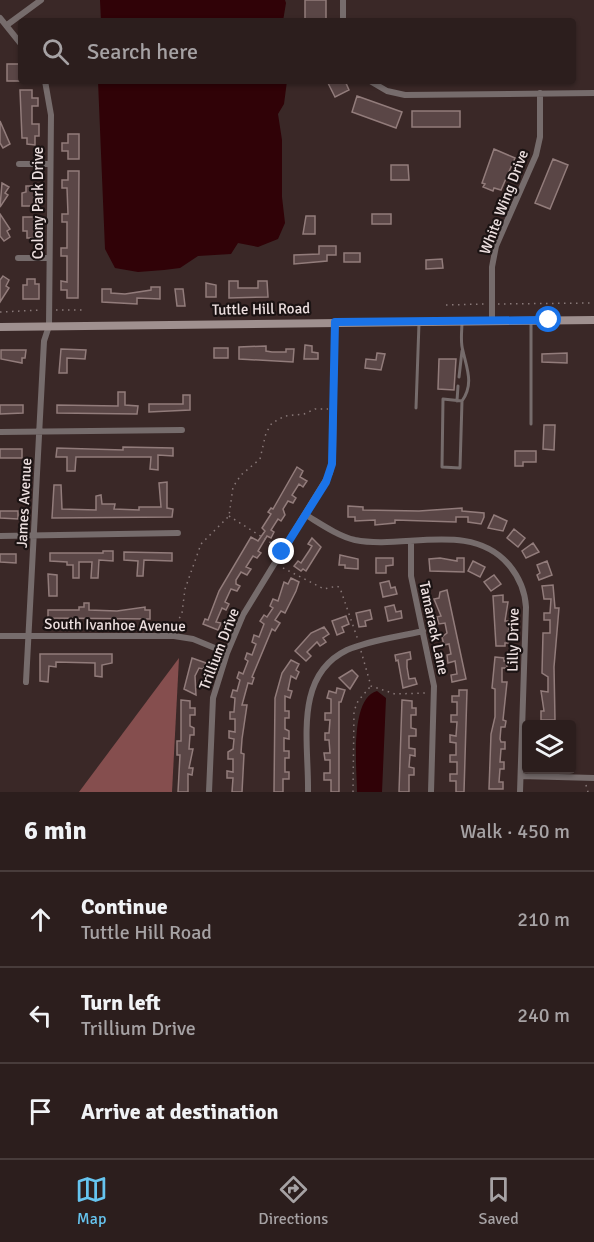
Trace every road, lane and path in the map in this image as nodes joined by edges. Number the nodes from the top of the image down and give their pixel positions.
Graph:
1 (41, 0) edge
2 (343, 0) edge
3 (0, 18) edge
4 (343, 18) edge
5 (7, 25) junction
6 (18, 40) edge
7 (46, 84) edge
8 (375, 84) edge
9 (540, 93) junction
10 (594, 93) edge
11 (19, 164) dead end
12 (49, 164) junction
13 (18, 258) dead end
14 (49, 258) junction
15 (590, 303) dead end
16 (492, 304) junction
17 (446, 305) dead end
18 (462, 320) junction
19 (492, 320) junction
20 (531, 320) junction
21 (594, 320) edge
22 (419, 321) junction
23 (335, 322) junction
24 (49, 326) junction
25 (0, 327) edge
26 (462, 349) junction
27 (459, 377) dead end
28 (458, 386) dead end
29 (460, 401) junction
30 (416, 408) dead end
31 (334, 409) junction
32 (531, 424) dead end
33 (183, 430) dead end
34 (0, 432) edge
35 (40, 432) junction
36 (306, 515) junction
37 (229, 516) junction
38 (178, 533) dead end
39 (34, 536) junction
40 (0, 537) edge
41 (411, 541) junction
42 (276, 546) dead end
43 (283, 568) dead end
44 (423, 631) junction
45 (0, 636) edge
46 (30, 636) junction
47 (174, 636) junction
48 (359, 645) junction
49 (227, 653) junction
50 (26, 682) dead end
51 (371, 686) junction
52 (434, 694) junction
53 (521, 776) junction
54 (584, 778) junction
55 (594, 778) edge
56 (209, 792) edge
57 (308, 792) edge
58 (353, 792) edge
59 (431, 792) edge
60 (520, 792) edge
61 (588, 792) edge

1 - 5 street
2 - 4 street
3 - 5 street
5 - 6 street
7 - 12 street, Colony Park Drive
8 - 9 street
9 - 10 street
9 - 16 street, White Wing Drive
11 - 12 street
12 - 14 street, Colony Park Drive
13 - 14 street
14 - 24 street, Colony Park Drive
15 - 16 path
16 - 17 path
16 - 19 street, White Wing Drive
18 - 19 main road, Tuttle Hill Road
18 - 22 main road, Tuttle Hill Road
18 - 26 lane
19 - 20 main road, Tuttle Hill Road
20 - 21 main road, Tuttle Hill Road
20 - 32 lane
22 - 23 main road, Tuttle Hill Road
22 - 30 lane
23 - 24 main road, Tuttle Hill Road
23 - 31 street, Trillium Drive
24 - 25 main road, Tuttle Hill Road
24 - 35 street, James Avenue
26 - 27 lane
26 - 29 lane
28 - 29 lane
29 - 29 lane
31 - 36 street, Trillium Drive
31 - 37 path
33 - 35 street
34 - 35 street
35 - 39 street, James Avenue
36 - 41 street, Lilly Drive
36 - 49 street, Trillium Drive
37 - 42 path
37 - 47 path
38 - 39 street
39 - 40 street
39 - 46 street, James Avenue
41 - 44 street, Tamarack Lane
41 - 53 street, Lilly Drive
43 - 48 path
44 - 48 street
44 - 52 street, Tamarack Lane
45 - 46 street, South Ivanhoe Avenue
46 - 47 street, South Ivanhoe Avenue
46 - 50 street, James Avenue
47 - 49 street, South Ivanhoe Avenue
48 - 51 path
48 - 57 street
49 - 56 street, Trillium Drive
51 - 52 path
51 - 58 path
52 - 59 street, Tamarack Lane
53 - 54 street
53 - 60 street, Lilly Drive
54 - 55 street
54 - 61 path

